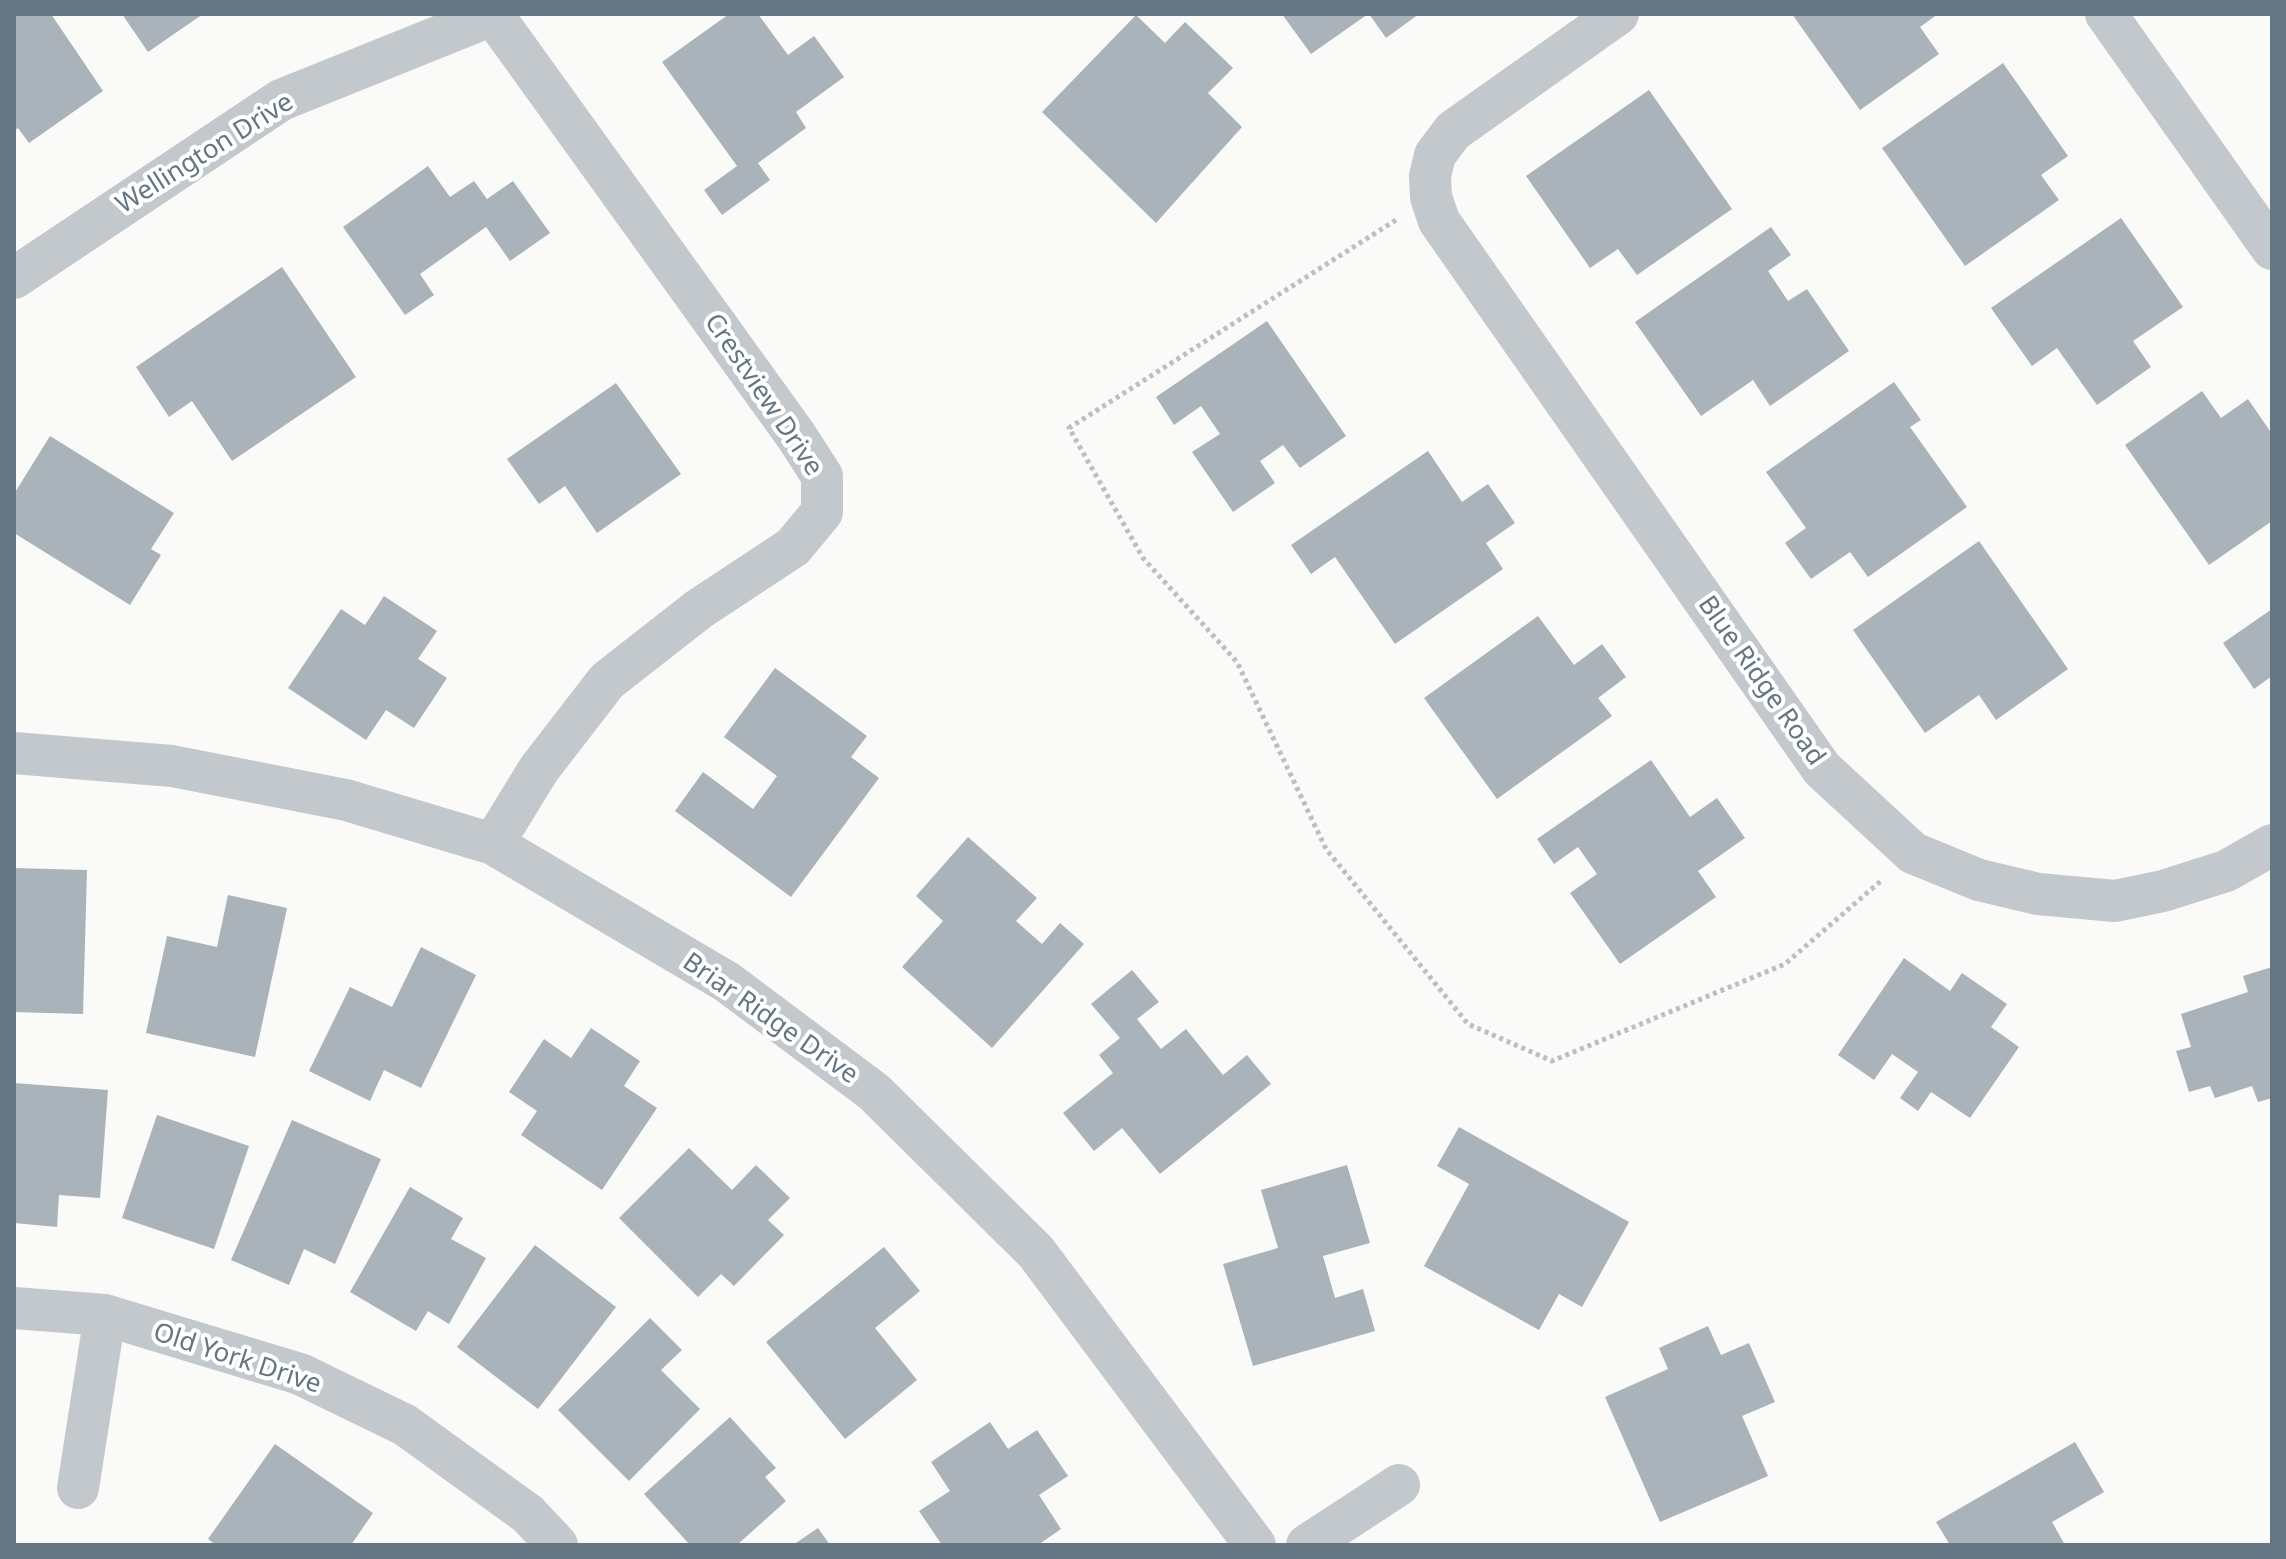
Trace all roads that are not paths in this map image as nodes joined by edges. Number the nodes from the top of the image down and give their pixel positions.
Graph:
1 (1618, 14) edge
2 (2106, 14) edge
3 (494, 15) edge
4 (2272, 249) edge
5 (14, 278) edge
6 (14, 753) edge
7 (493, 844) junction
8 (2272, 845) edge
9 (14, 1308) edge
10 (105, 1315) junction
11 (1399, 1485) dead end
12 (78, 1488) dead end
13 (557, 1545) edge
14 (1255, 1545) edge
15 (1307, 1545) edge

1 - 8 street, Blue Ridge Road
2 - 4 street
3 - 5 street, Wellington Drive
3 - 7 street, Crestview Drive
6 - 7 street, Briar Ridge Drive
7 - 14 street, Briar Ridge Drive
9 - 10 street, Old York Drive
10 - 12 street
10 - 13 street, Old York Drive
11 - 15 street

